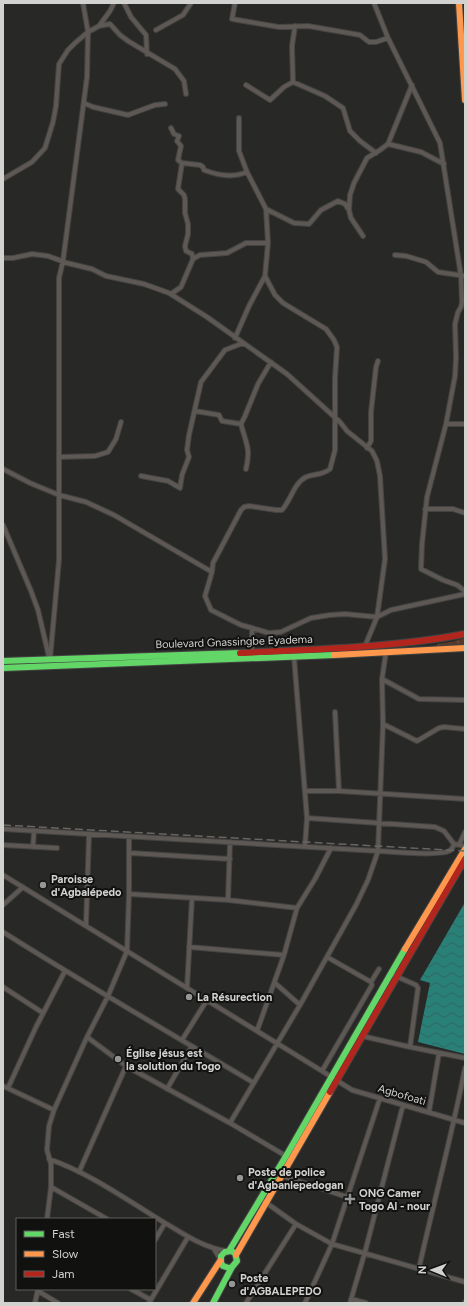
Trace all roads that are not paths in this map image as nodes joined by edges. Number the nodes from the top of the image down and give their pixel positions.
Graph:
1 (83, 3) edge
2 (114, 3) edge
3 (124, 3) edge
4 (191, 3) edge
5 (236, 3) edge
6 (374, 3) edge
7 (459, 3) edge
8 (99, 26) junction
9 (295, 26) junction
10 (156, 30) dead end
11 (88, 32) junction
12 (388, 38) junction
13 (147, 54) junction
14 (293, 82) junction
15 (246, 85) dead end
16 (412, 85) junction
17 (186, 94) dead end
18 (465, 100) edge
19 (84, 103) junction
20 (165, 104) dead end
21 (239, 118) dead end
22 (171, 128) dead end
23 (388, 144) junction
24 (376, 153) junction
25 (182, 163) junction
26 (444, 164) junction
27 (247, 172) junction
28 (3, 179) edge
29 (266, 209) junction
30 (349, 210) junction
31 (362, 236) dead end
32 (268, 243) junction
33 (395, 255) dead end
34 (3, 258) edge
35 (193, 258) junction
36 (63, 261) junction
37 (265, 276) junction
38 (463, 276) edge
39 (171, 294) junction
40 (235, 338) junction
41 (243, 344) junction
42 (271, 362) junction
43 (378, 362) dead end
44 (195, 410) junction
45 (336, 418) junction
46 (121, 422) dead end
47 (241, 424) junction
48 (446, 424) junction
49 (465, 424) edge
50 (367, 448) junction
51 (59, 457) junction
52 (3, 469) edge
53 (246, 469) dead end
54 (141, 476) dead end
55 (59, 495) junction
56 (425, 508) junction
57 (465, 512) edge
58 (3, 525) edge
59 (212, 572) junction
60 (465, 592) edge
61 (377, 617) junction
62 (252, 628) junction
63 (465, 634) edge
64 (386, 644) junction
65 (365, 646) junction
66 (465, 648) edge
67 (386, 653) junction
68 (252, 656) junction
69 (294, 657) junction
70 (50, 660) junction
71 (3, 661) edge
72 (50, 667) junction
73 (3, 668) edge
74 (382, 679) junction
75 (465, 700) edge
76 (335, 712) dead end
77 (383, 724) junction
78 (465, 729) edge
79 (305, 791) junction
80 (339, 791) junction
81 (379, 793) junction
82 (465, 799) edge
83 (307, 818) junction
84 (379, 822) junction
85 (3, 829) edge
86 (34, 831) junction
87 (465, 832) edge
88 (89, 835) junction
89 (129, 837) junction
90 (230, 842) junction
91 (454, 844) junction
92 (3, 845) edge
93 (459, 845) junction
94 (305, 846) junction
95 (465, 846) edge
96 (33, 847) junction
97 (57, 848) dead end
98 (331, 848) junction
99 (465, 849) edge
100 (378, 851) junction
101 (130, 853) junction
102 (230, 859) junction
103 (465, 859) edge
104 (3, 875) edge
105 (23, 887) junction
106 (129, 894) junction
107 (192, 898) junction
108 (228, 900) junction
109 (3, 904) edge
110 (297, 908) junction
111 (86, 925) junction
112 (3, 932) edge
113 (189, 947) junction
114 (127, 951) junction
115 (284, 955) junction
116 (327, 957) junction
117 (379, 969) dead end
118 (65, 971) junction
119 (394, 975) junction
120 (371, 982) junction
121 (275, 983) junction
122 (3, 987) edge
123 (187, 988) junction
124 (108, 996) junction
125 (207, 1000) junction
126 (300, 1005) junction
127 (43, 1013) junction
128 (257, 1031) junction
129 (362, 1036) junction
130 (87, 1037) junction
131 (182, 1040) junction
132 (278, 1044) junction
133 (192, 1046) junction
134 (410, 1047) junction
135 (439, 1053) junction
136 (465, 1058) edge
137 (126, 1066) junction
138 (465, 1068) edge
139 (322, 1071) junction
140 (334, 1078) junction
141 (254, 1083) junction
142 (3, 1086) edge
143 (8, 1088) junction
144 (167, 1089) junction
145 (380, 1098) junction
146 (403, 1105) junction
147 (54, 1110) junction
148 (429, 1112) junction
149 (455, 1120) junction
150 (230, 1123) junction
151 (465, 1123) edge
152 (286, 1156) junction
153 (49, 1159) junction
154 (79, 1172) junction
155 (276, 1174) junction
156 (283, 1176) junction
157 (52, 1187) junction
158 (347, 1197) junction
159 (263, 1201) junction
160 (47, 1218) edge
161 (104, 1218) edge
162 (165, 1223) junction
163 (296, 1224) junction
164 (188, 1237) junction
165 (156, 1238) edge
166 (332, 1244) junction
167 (214, 1249) junction
168 (227, 1251) junction
169 (365, 1252) junction
170 (236, 1255) junction
171 (220, 1260) junction
172 (232, 1268) junction
173 (419, 1268) junction
174 (465, 1282) edge
175 (38, 1290) edge
176 (132, 1290) edge
177 (351, 1301) edge
178 (150, 1302) edge
179 (35, 1303) edge
180 (58, 1303) edge
181 (193, 1303) edge
182 (213, 1303) edge
183 (246, 1303) edge
184 (305, 1303) edge
185 (366, 1303) edge

1 - 11 street
2 - 8 street
3 - 13 street
4 - 10 street
5 - 9 street
6 - 12 street
7 - 18 main road
8 - 11 street
8 - 13 street
9 - 12 street
9 - 14 street
11 - 19 street
11 - 28 street
12 - 16 street
13 - 17 street
14 - 15 street
14 - 24 street
16 - 23 street
16 - 26 street
19 - 20 street
19 - 36 street
21 - 27 street
22 - 25 street
23 - 24 street
23 - 26 street
24 - 30 street
25 - 27 street
25 - 35 street
26 - 38 street
27 - 29 street
29 - 30 street
29 - 32 street
30 - 31 street
32 - 35 street
32 - 37 street
33 - 38 street
34 - 36 street
35 - 39 street
36 - 39 street
36 - 51 street
37 - 40 street
37 - 45 street
38 - 48 street
39 - 40 street
40 - 41 street
41 - 42 street
41 - 44 street
42 - 45 street
42 - 47 street
43 - 50 street
44 - 47 street
44 - 54 street
45 - 50 street
45 - 59 street
46 - 51 street
47 - 53 street
48 - 49 street
48 - 56 street
50 - 61 street
51 - 55 street
52 - 55 street
55 - 59 street
55 - 70 street
56 - 57 street
56 - 60 street
58 - 70 street
59 - 62 street
60 - 61 street
61 - 62 street
61 - 65 street
62 - 68 street
63 - 64 main road, Boulevard Gnassingbe Eyadema
64 - 65 main road, Boulevard Gnassingbe Eyadema
64 - 67 street
65 - 68 main road, Boulevard Gnassingbe Eyadema
66 - 67 main road, Boulevard Gnassingbe Eyadema
67 - 69 main road, Boulevard Gnassingbe Eyadema
67 - 74 street
68 - 69 main road, Boulevard Gnassingbe Eyadema
68 - 70 main road, Boulevard Gnassingbe Eyadema
68 - 72 main road, Boulevard Gnassingbe Eyadema
69 - 79 street
70 - 71 main road, Boulevard Gnassingbe Eyadema
70 - 72 street
72 - 73 main road, Boulevard Gnassingbe Eyadema
74 - 75 street
74 - 77 street
76 - 80 street
77 - 78 street
77 - 81 street
79 - 80 street
79 - 83 street
80 - 81 street
81 - 82 street
81 - 84 street
83 - 84 street
83 - 94 street
84 - 91 street
84 - 100 street
85 - 86 street
86 - 88 street
86 - 96 street
87 - 93 street
88 - 89 street
88 - 111 street
89 - 90 street
89 - 101 street
90 - 94 street
90 - 102 street
91 - 93 street
91 - 100 street
92 - 96 street
93 - 95 street
94 - 98 street
96 - 97 street
98 - 100 street
98 - 110 street
99 - 119 main road
100 - 116 street
101 - 102 street
101 - 106 street
102 - 108 street
103 - 119 main road
104 - 105 street, Agbofoati
105 - 109 street
105 - 111 street, Agbofoati
106 - 107 street
106 - 114 street
107 - 108 street
107 - 113 street
108 - 110 street
110 - 115 street
111 - 114 street, Agbofoati
112 - 118 street
113 - 115 street
113 - 123 street
114 - 123 street, Agbofoati
114 - 124 street
115 - 121 street
116 - 120 street
116 - 126 street
117 - 120 street
118 - 124 street
118 - 127 street
119 - 129 main road
119 - 134 street
119 - 140 main road
120 - 139 street
121 - 126 street
121 - 128 street
122 - 127 street
123 - 125 street, Agbofoati
124 - 130 street
124 - 131 street
125 - 128 street, Agbofoati
125 - 131 street
126 - 132 street
127 - 143 street
128 - 132 street, Agbofoati
129 - 134 street
129 - 140 main road
130 - 137 street
130 - 147 street
131 - 133 street
132 - 139 street, Agbofoati
132 - 141 street
133 - 141 street
133 - 144 street
134 - 135 street
135 - 136 street
135 - 148 street
137 - 144 street
137 - 154 street
138 - 149 street
139 - 140 street, Agbofoati
140 - 145 street, Agbofoati
140 - 152 main road
140 - 156 main road
141 - 150 street
142 - 143 street
143 - 147 street
144 - 150 street
145 - 146 street, Agbofoati
145 - 158 street
146 - 148 street, Agbofoati
146 - 169 street
147 - 153 street
148 - 149 street, Agbofoati
149 - 151 street, Agbofoati
149 - 173 street
150 - 152 street
152 - 155 main road
153 - 154 street
153 - 157 street
154 - 162 street
155 - 156 street
155 - 159 main road
156 - 158 street
156 - 159 main road
157 - 160 street
157 - 161 street
158 - 166 street
159 - 163 street
159 - 168 main road
159 - 170 main road
162 - 164 street
162 - 165 street
163 - 166 street
163 - 183 street
164 - 167 street
164 - 178 street
166 - 169 street
166 - 184 street
167 - 168 street
167 - 171 street
168 - 170 main road
168 - 171 main road
169 - 173 street
169 - 177 street
170 - 172 main road
171 - 172 main road
171 - 181 main road
172 - 182 main road
173 - 174 street
175 - 179 street
175 - 180 street
176 - 178 street
177 - 185 street

